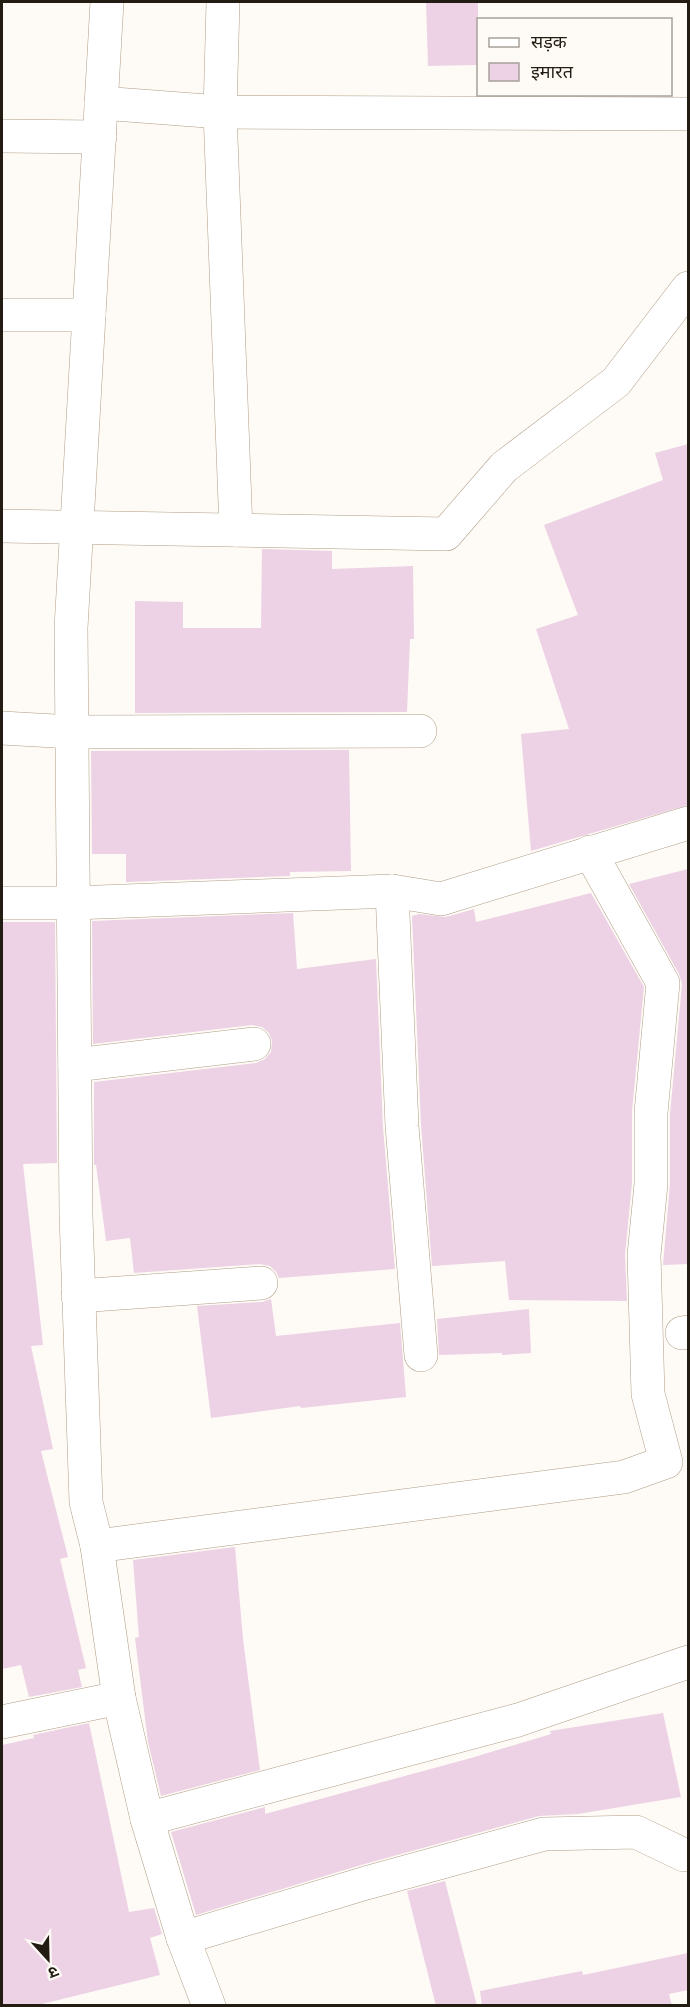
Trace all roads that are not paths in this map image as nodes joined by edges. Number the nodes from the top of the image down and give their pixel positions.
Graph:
1 (107, 2) edge
2 (223, 2) edge
3 (101, 103) junction
4 (220, 112) junction
5 (688, 114) edge
6 (2, 136) edge
7 (100, 136) junction
8 (688, 288) edge
9 (2, 315) edge
10 (89, 315) junction
11 (2, 526) edge
12 (77, 526) junction
13 (236, 530) junction
14 (2, 728) edge
15 (420, 731) dead end
16 (72, 732) junction
17 (688, 823) edge
18 (590, 852) junction
19 (392, 891) junction
20 (2, 903) edge
21 (73, 903) junction
22 (254, 1044) dead end
23 (75, 1065) junction
24 (261, 1283) dead end
25 (78, 1296) junction
26 (421, 1355) dead end
27 (97, 1546) junction
28 (688, 1662) edge
29 (119, 1698) junction
30 (2, 1722) edge
31 (147, 1819) junction
32 (688, 1856) edge
33 (183, 1938) junction
34 (209, 2006) edge

1 - 3 street
2 - 4 street
3 - 4 street
3 - 7 street
4 - 5 street
4 - 13 street
6 - 7 street
7 - 10 street
8 - 13 street
9 - 10 street
10 - 12 street
11 - 12 street
12 - 13 street
12 - 16 street
14 - 16 street
15 - 16 street
16 - 21 street
17 - 18 street
18 - 19 street
18 - 27 street
19 - 21 street
19 - 26 street
20 - 21 street
21 - 23 street
22 - 23 street
23 - 25 street
24 - 25 street
25 - 27 street
27 - 29 street
28 - 31 street
29 - 30 street
29 - 31 street
31 - 33 street
32 - 33 street
33 - 34 street

